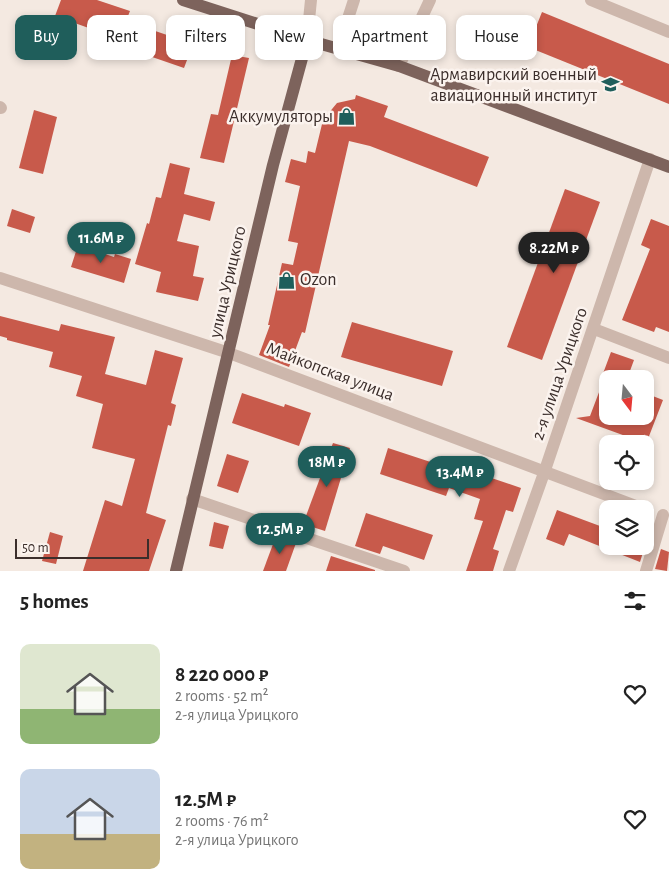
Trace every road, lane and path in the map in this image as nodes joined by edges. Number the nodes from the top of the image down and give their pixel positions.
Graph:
1 (183, 0) edge
2 (311, 0) edge
3 (354, 0) edge
4 (430, 0) edge
5 (591, 0) edge
6 (310, 15) edge
7 (349, 15) edge
8 (255, 23) edge
9 (669, 32) edge
10 (302, 60) edge
11 (378, 60) edge
12 (400, 66) junction
13 (650, 159) junction
14 (669, 166) edge
15 (0, 278) edge
16 (594, 329) junction
17 (229, 353) junction
18 (669, 358) edge
19 (544, 473) junction
20 (192, 498) junction
21 (620, 500) edge
22 (654, 512) edge
23 (666, 516) edge
24 (176, 571) edge
25 (404, 571) edge
26 (509, 571) edge
27 (646, 571) edge

1 - 8 main road
2 - 6 street, улица Урицкого
3 - 7 street
4 - 12 street
5 - 9 street
10 - 17 main road, улица Урицкого
11 - 12 main road
12 - 13 main road
13 - 14 main road
13 - 16 street, 2-я улица Урицкого
15 - 17 street, Майкопская улица
16 - 18 street
16 - 19 street, 2-я улица Урицкого
17 - 19 street, Майкопская улица
17 - 20 main road, улица Урицкого
19 - 21 street, Майкопская улица
19 - 26 street, 2-я улица Урицкого
20 - 24 main road, улица Урицкого
20 - 25 street
22 - 23 street, Майкопская улица
23 - 27 street

